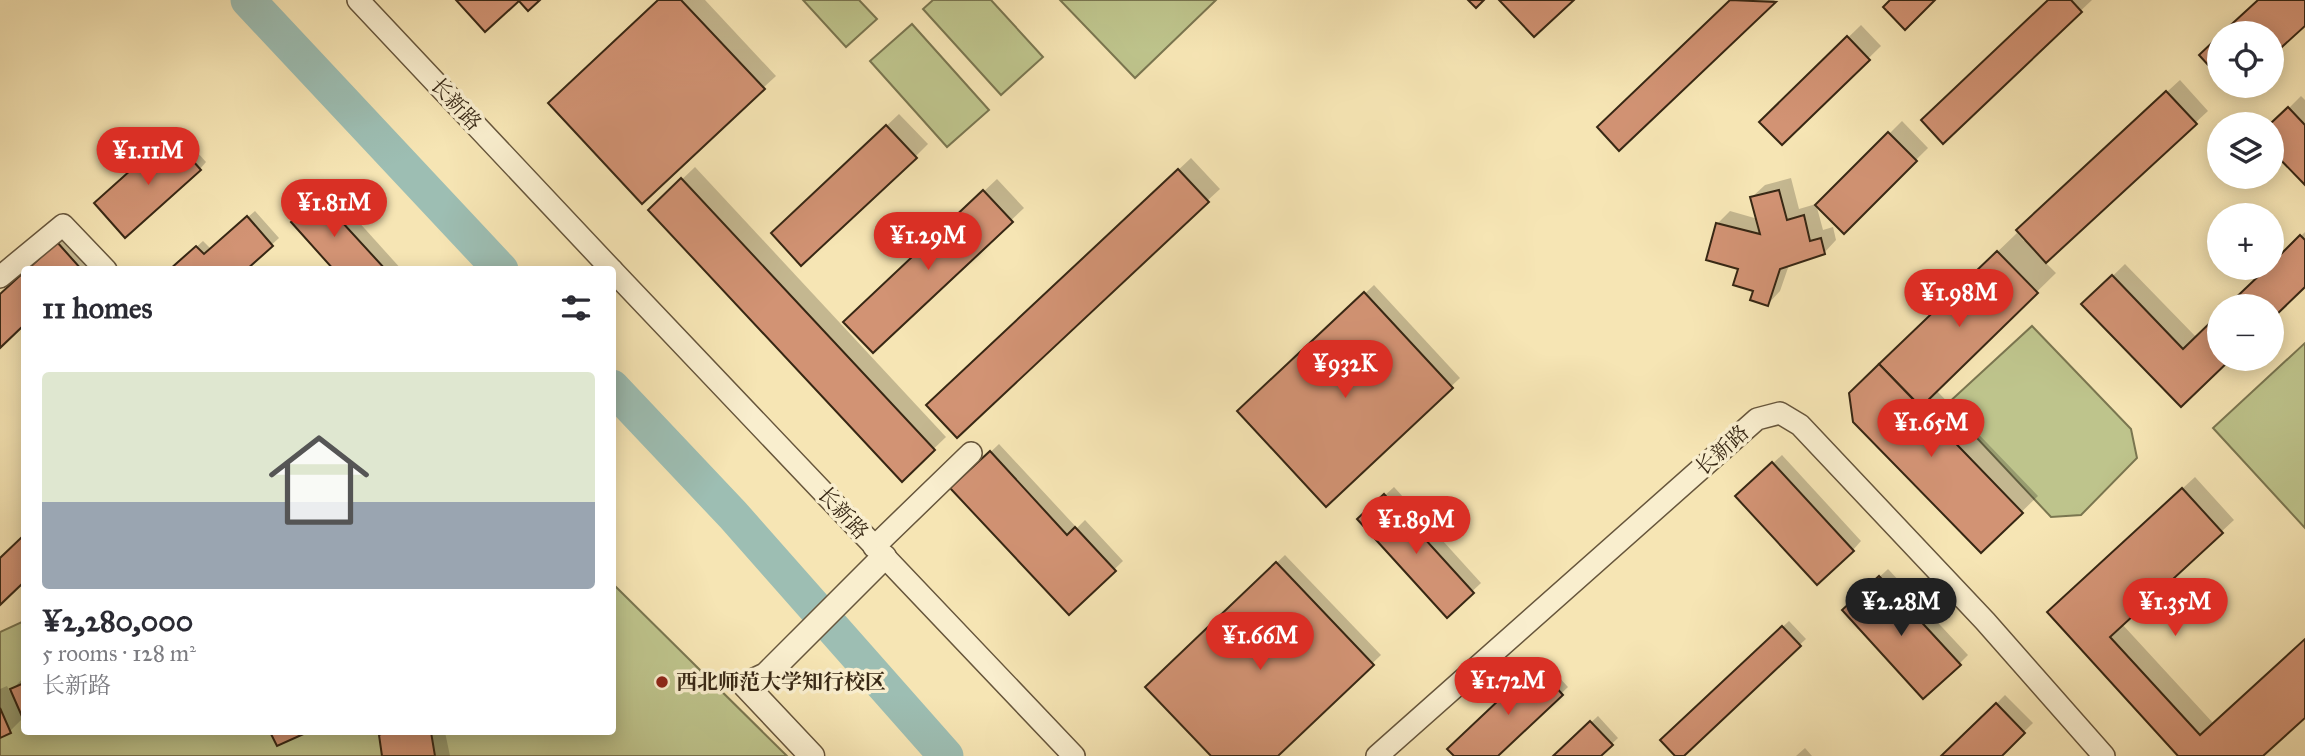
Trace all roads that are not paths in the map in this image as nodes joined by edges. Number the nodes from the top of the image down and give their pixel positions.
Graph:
1 (358, 0) edge
2 (102, 266) edge
3 (608, 266) edge
4 (616, 274) edge
5 (0, 277) edge
6 (971, 453) dead end
7 (879, 552) junction
8 (812, 756) edge
9 (1074, 756) edge
10 (1377, 756) edge
11 (2104, 756) edge

1 - 3 street, 长新路
2 - 5 street
4 - 7 street, 长新路
6 - 7 street
7 - 8 street
7 - 9 street, 长新路
10 - 11 street, 长新路

